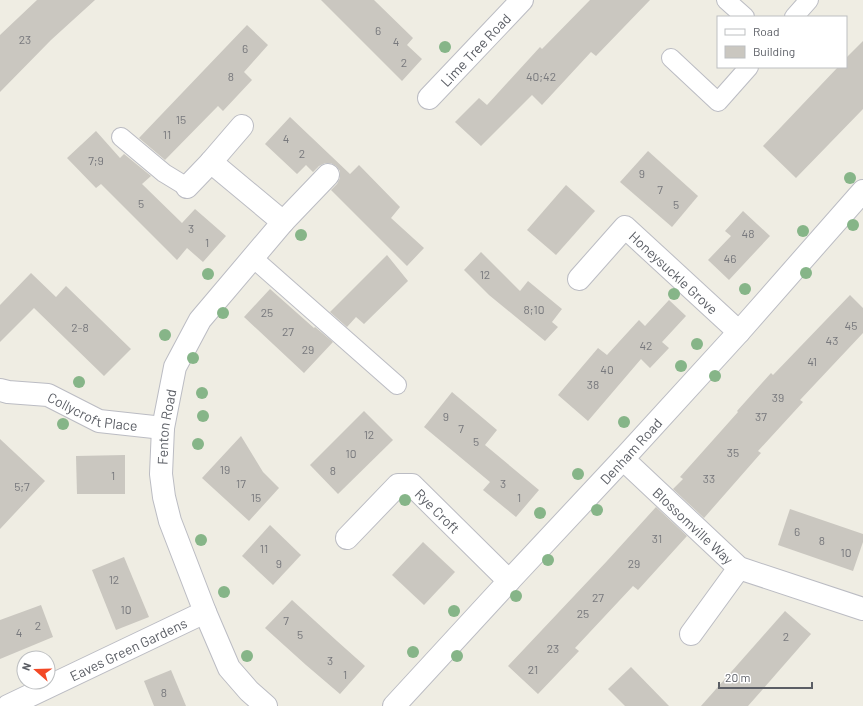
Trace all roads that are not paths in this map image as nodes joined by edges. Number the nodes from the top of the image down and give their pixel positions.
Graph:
1 (522, 0) edge
2 (726, 0) edge
3 (809, 0) edge
4 (744, 16) edge
5 (795, 16) edge
6 (671, 58) dead end
7 (748, 68) edge
8 (429, 98) dead end
9 (242, 126) dead end
10 (120, 137) dead end
11 (211, 162) junction
12 (328, 175) dead end
13 (187, 187) joint
14 (863, 191) edge
15 (283, 222) junction
16 (252, 258) junction
17 (579, 279) dead end
18 (739, 332) junction
19 (397, 385) dead end
20 (0, 390) edge
21 (162, 428) junction
22 (623, 458) junction
23 (346, 538) dead end
24 (739, 568) junction
25 (509, 581) junction
26 (863, 609) edge
27 (205, 612) junction
28 (691, 634) dead end
29 (8, 706) edge
30 (266, 706) edge
31 (394, 706) edge

1 - 8 street, Lime Tree Road
2 - 4 lane
3 - 5 lane
6 - 7 lane
9 - 11 street
10 - 13 lane
11 - 13 street
11 - 15 street
12 - 15 street, Fenton Road
14 - 18 street, Denham Road
15 - 16 street, Fenton Road
16 - 19 lane
16 - 21 street, Fenton Road
17 - 18 street, Honeysuckle Grove
18 - 22 street, Denham Road
20 - 21 street, Collycroft Place
21 - 27 street, Fenton Road
22 - 24 street, Blossomville Way
22 - 25 street, Denham Road
23 - 25 street, Rye Croft
24 - 26 street, Blossomville Way
24 - 28 street
25 - 31 street, Denham Road
27 - 29 street, Eaves Green Gardens
27 - 30 street, Fenton Road

